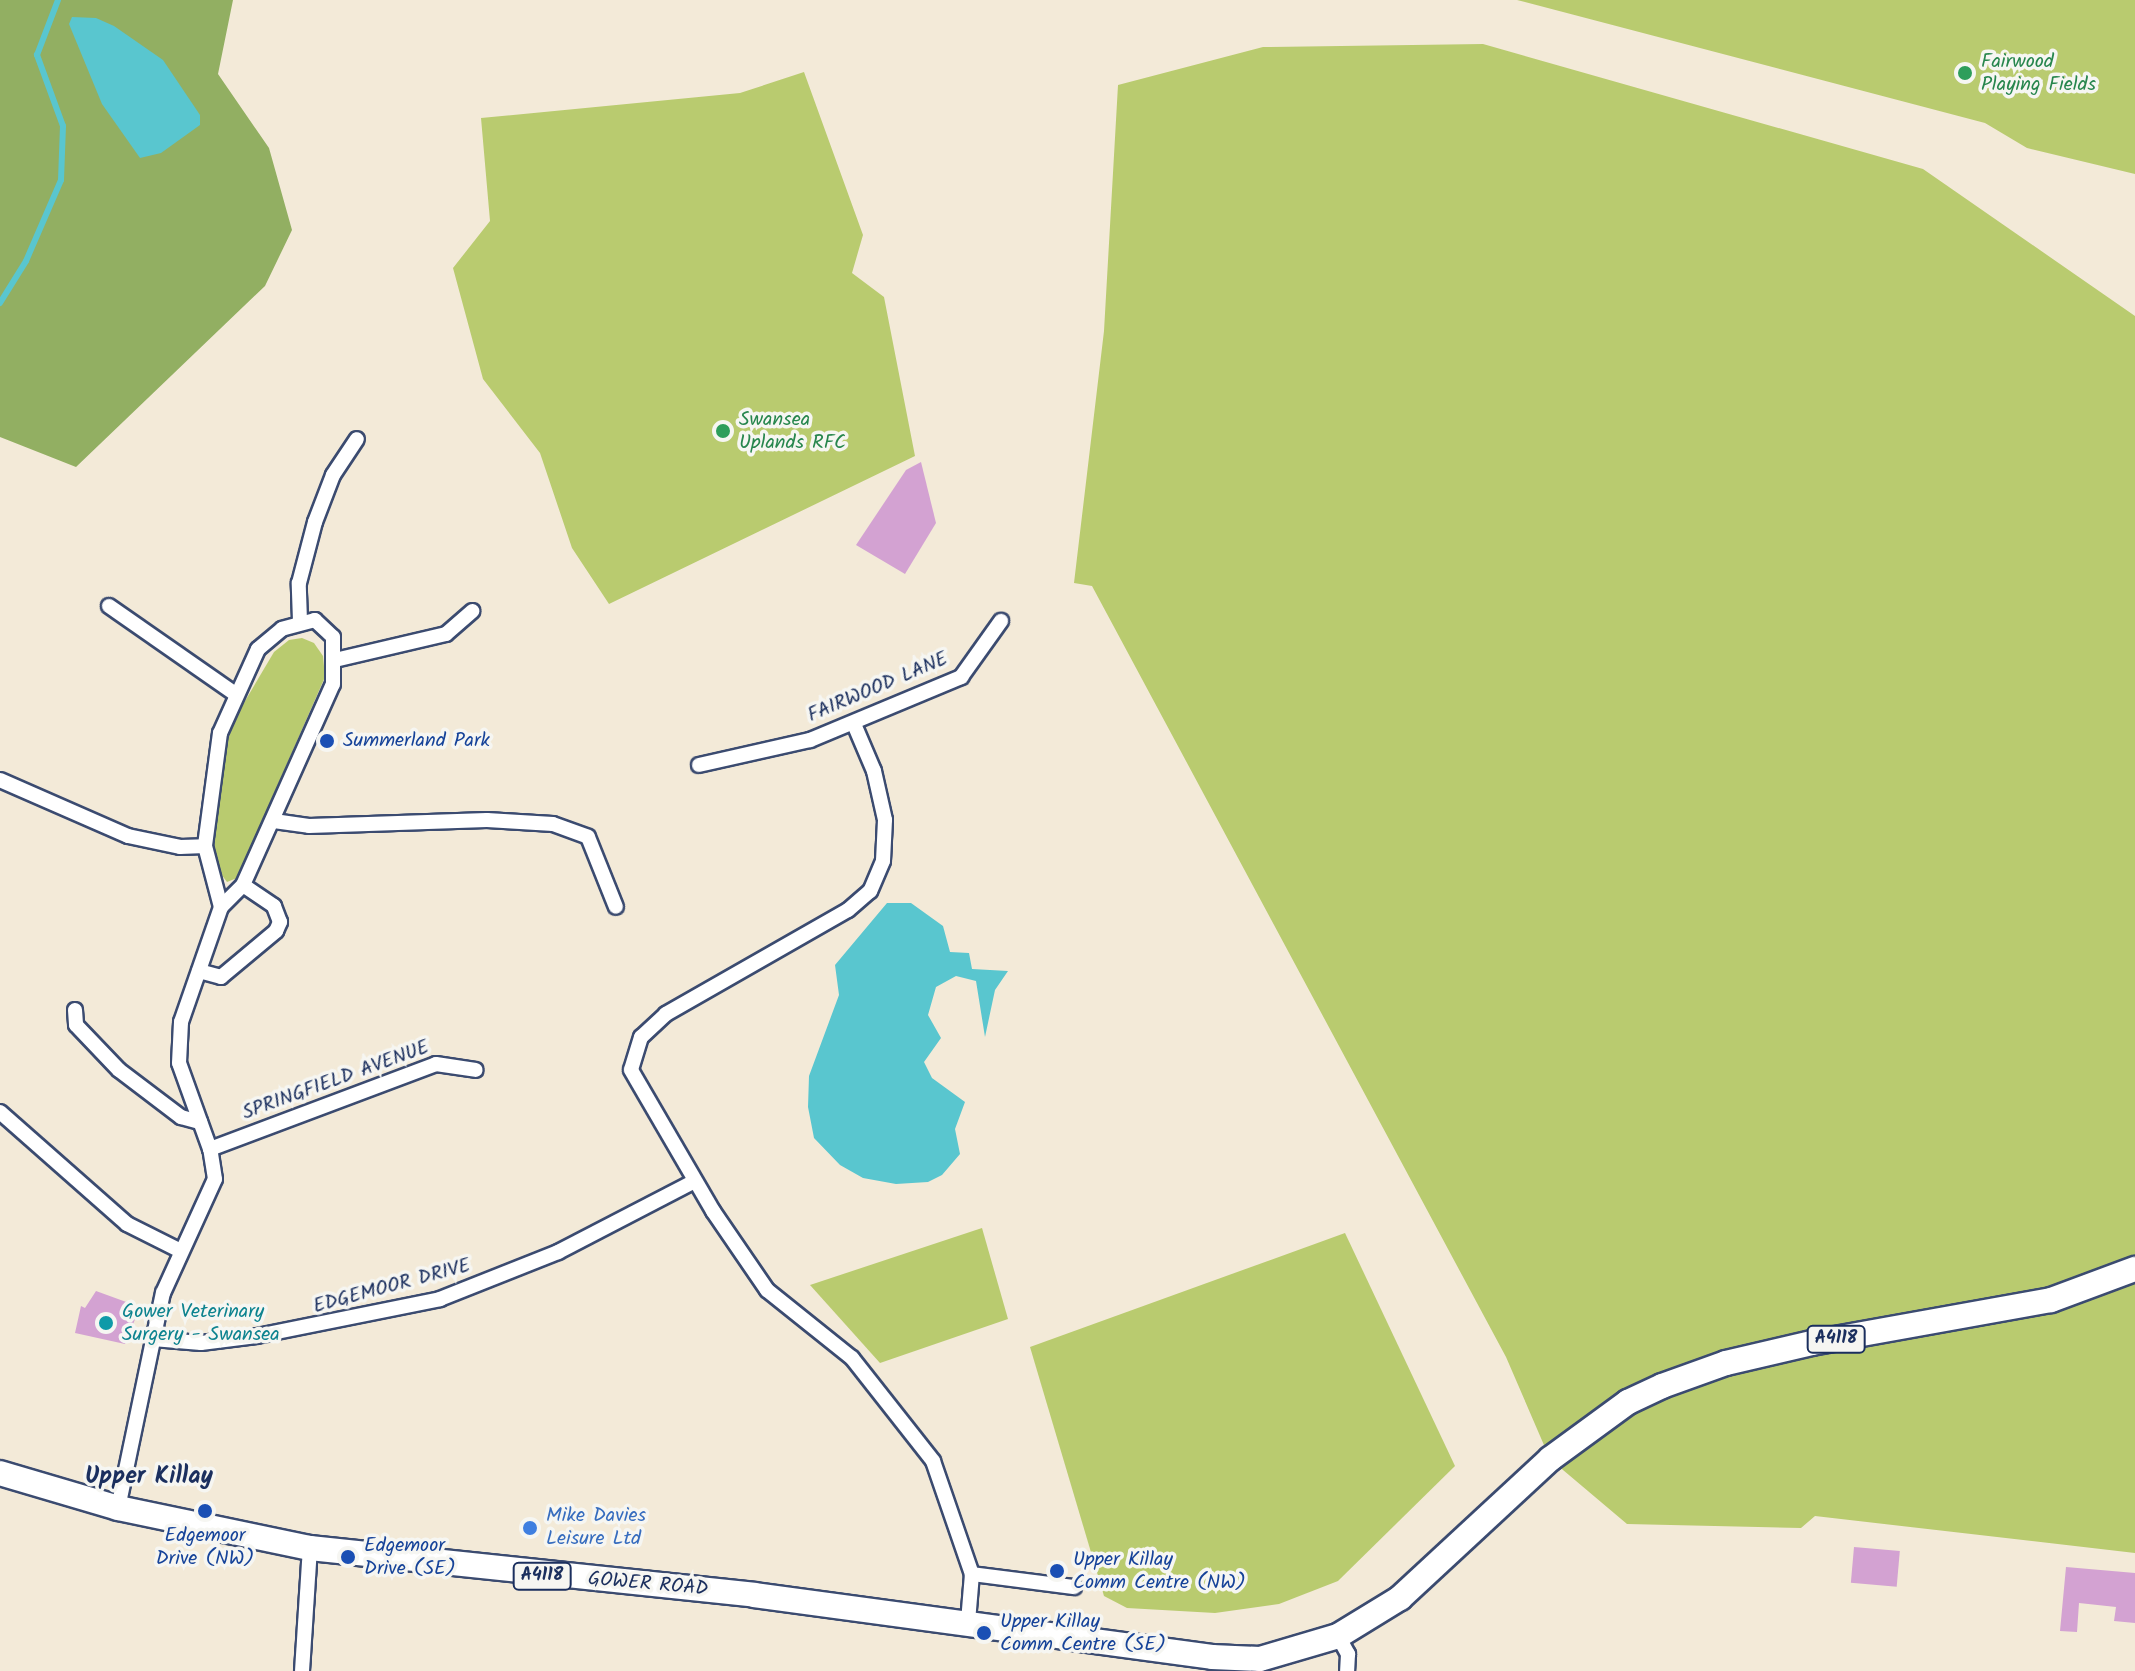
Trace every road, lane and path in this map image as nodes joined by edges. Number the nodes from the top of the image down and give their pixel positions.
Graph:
1 (357, 439) dead end
2 (109, 606) dead end
3 (472, 611) dead end
4 (300, 621) junction
5 (1001, 621) dead end
6 (335, 660) junction
7 (235, 694) junction
8 (854, 724) junction
9 (699, 765) dead end
10 (0, 780) edge
11 (274, 821) junction
12 (205, 846) junction
13 (243, 885) junction
14 (221, 907) junction
15 (616, 907) dead end
16 (199, 971) junction
17 (75, 1010) dead end
18 (476, 1070) dead end
19 (0, 1112) edge
20 (200, 1122) junction
21 (210, 1149) junction
22 (695, 1181) junction
23 (179, 1250) junction
24 (2135, 1269) edge
25 (153, 1339) junction
26 (0, 1473) edge
27 (118, 1508) junction
28 (310, 1548) junction
29 (972, 1574) junction
30 (1074, 1587) dead end
31 (968, 1622) junction
32 (1338, 1636) junction
33 (1268, 1665) edge
34 (302, 1671) edge
35 (1347, 1671) edge

1 - 4 street
2 - 7 street
3 - 6 street
4 - 6 street
4 - 7 street
5 - 8 street, FAIRWOOD LANE
6 - 11 street
7 - 12 street
8 - 9 street, FAIRWOOD LANE
8 - 22 street
10 - 12 street
11 - 13 street
11 - 15 street
12 - 14 street
13 - 14 street
13 - 16 street
14 - 16 street
16 - 20 street
17 - 20 street
18 - 21 street, SPRINGFIELD AVENUE
19 - 23 street
20 - 21 street
21 - 23 street
22 - 25 street, EDGEMOOR DRIVE
22 - 29 street
23 - 25 street
24 - 32 main road, A4118
25 - 27 street
26 - 27 main road, GOWER ROAD / A4118
27 - 28 main road, GOWER ROAD / A4118
28 - 31 main road, GOWER ROAD / A4118
28 - 34 street
29 - 30 street
29 - 31 street
31 - 33 main road, A4118
32 - 33 main road, A4118
32 - 35 street

